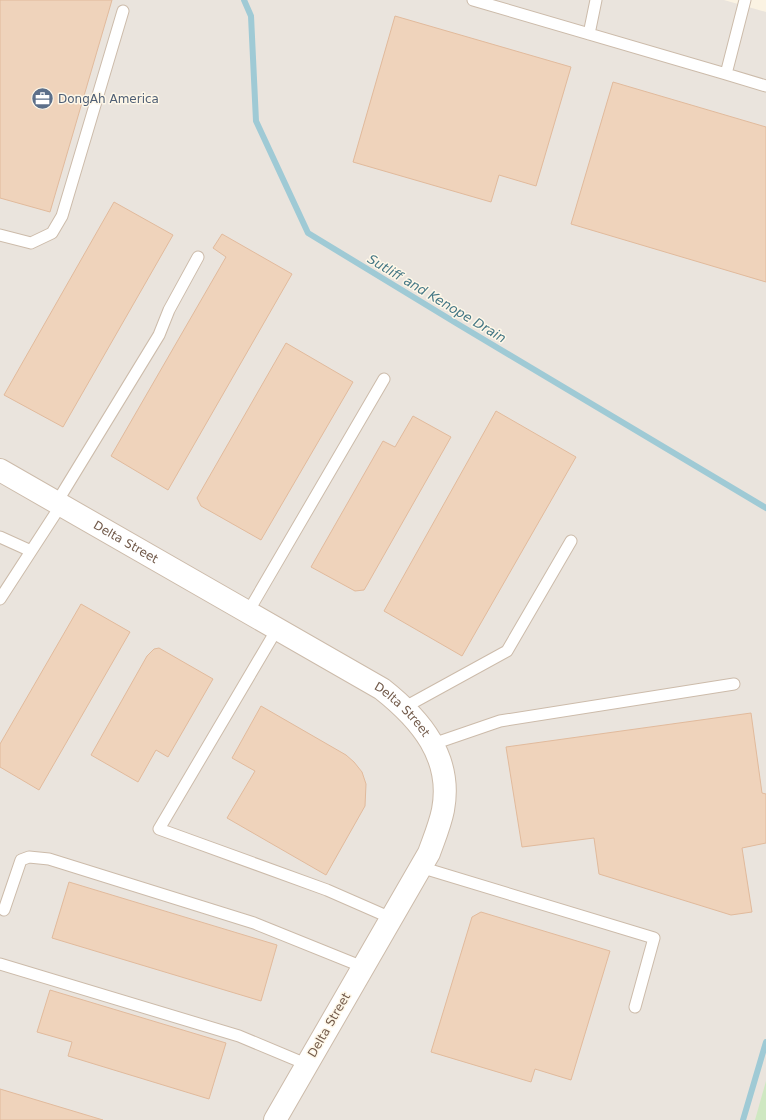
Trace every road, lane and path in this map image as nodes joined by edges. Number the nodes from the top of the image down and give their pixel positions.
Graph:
1 (473, 0) edge
2 (596, 0) edge
3 (745, 0) edge
4 (123, 12) dead end
5 (589, 34) junction
6 (726, 74) junction
7 (766, 86) edge
8 (0, 235) edge
9 (198, 257) dead end
10 (384, 379) dead end
11 (0, 470) edge
12 (59, 504) junction
13 (0, 537) edge
14 (571, 541) dead end
15 (31, 551) junction
16 (0, 599) edge
17 (248, 612) junction
18 (277, 629) junction
19 (734, 684) dead end
20 (405, 707) junction
21 (433, 744) junction
22 (420, 867) junction
23 (4, 910) dead end
24 (391, 918) junction
25 (0, 964) edge
26 (363, 967) junction
27 (635, 1007) dead end
28 (306, 1064) junction
29 (275, 1120) edge

1 - 5 lane
2 - 5 lane
3 - 6 lane
4 - 8 lane
5 - 6 lane
6 - 7 lane
9 - 12 lane
10 - 17 lane
11 - 12 street, Delta Street
12 - 15 lane
12 - 17 street, Delta Street
13 - 15 lane
14 - 20 lane
15 - 16 lane
17 - 18 street, Delta Street
18 - 20 street, Delta Street
18 - 24 lane
19 - 21 lane
20 - 21 street, Delta Street
21 - 22 street, Delta Street
22 - 24 street, Delta Street
22 - 27 lane
23 - 26 lane
24 - 26 street, Delta Street
25 - 28 lane
26 - 28 street, Delta Street
28 - 29 street, Delta Street

